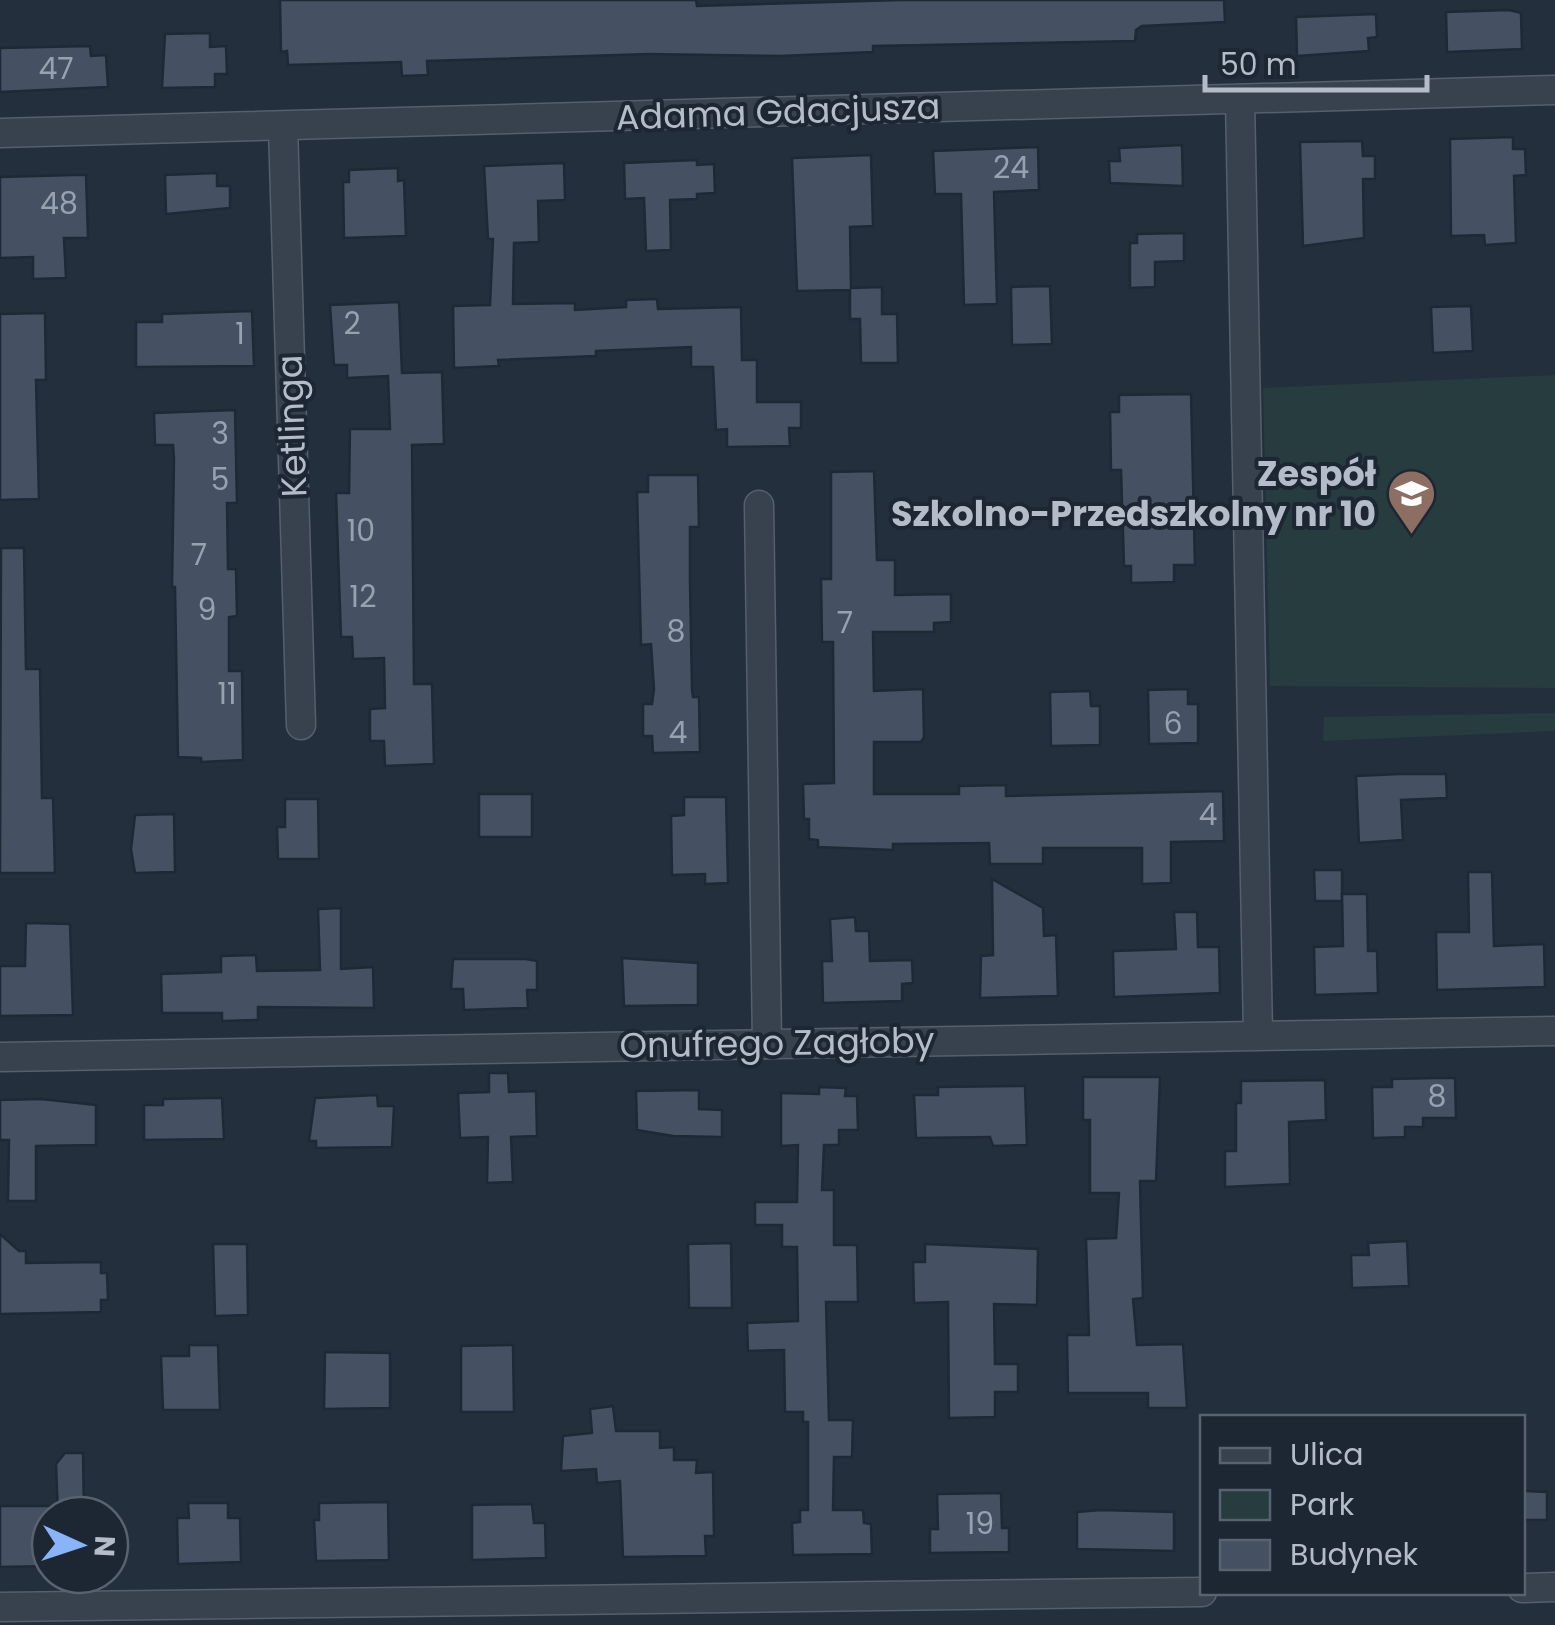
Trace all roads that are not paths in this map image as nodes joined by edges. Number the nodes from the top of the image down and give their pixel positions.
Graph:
1 (1555, 90) edge
2 (1240, 99) junction
3 (284, 127) junction
4 (0, 133) edge
5 (759, 505) dead end
6 (301, 725) dead end
7 (1555, 1031) edge
8 (1258, 1034) junction
9 (767, 1044) junction
10 (0, 1056) edge
11 (1555, 1587) edge
12 (1525, 1588) edge
13 (1200, 1592) edge
14 (0, 1608) edge

1 - 2 street, Adama Gdacjusza
2 - 3 street, Adama Gdacjusza
2 - 8 street
3 - 4 street, Adama Gdacjusza
3 - 6 street, Ketlinga
5 - 9 street
7 - 8 street, Onufrego Zagłoby
8 - 9 street, Onufrego Zagłoby
9 - 10 street, Onufrego Zagłoby
11 - 12 street
13 - 14 street

